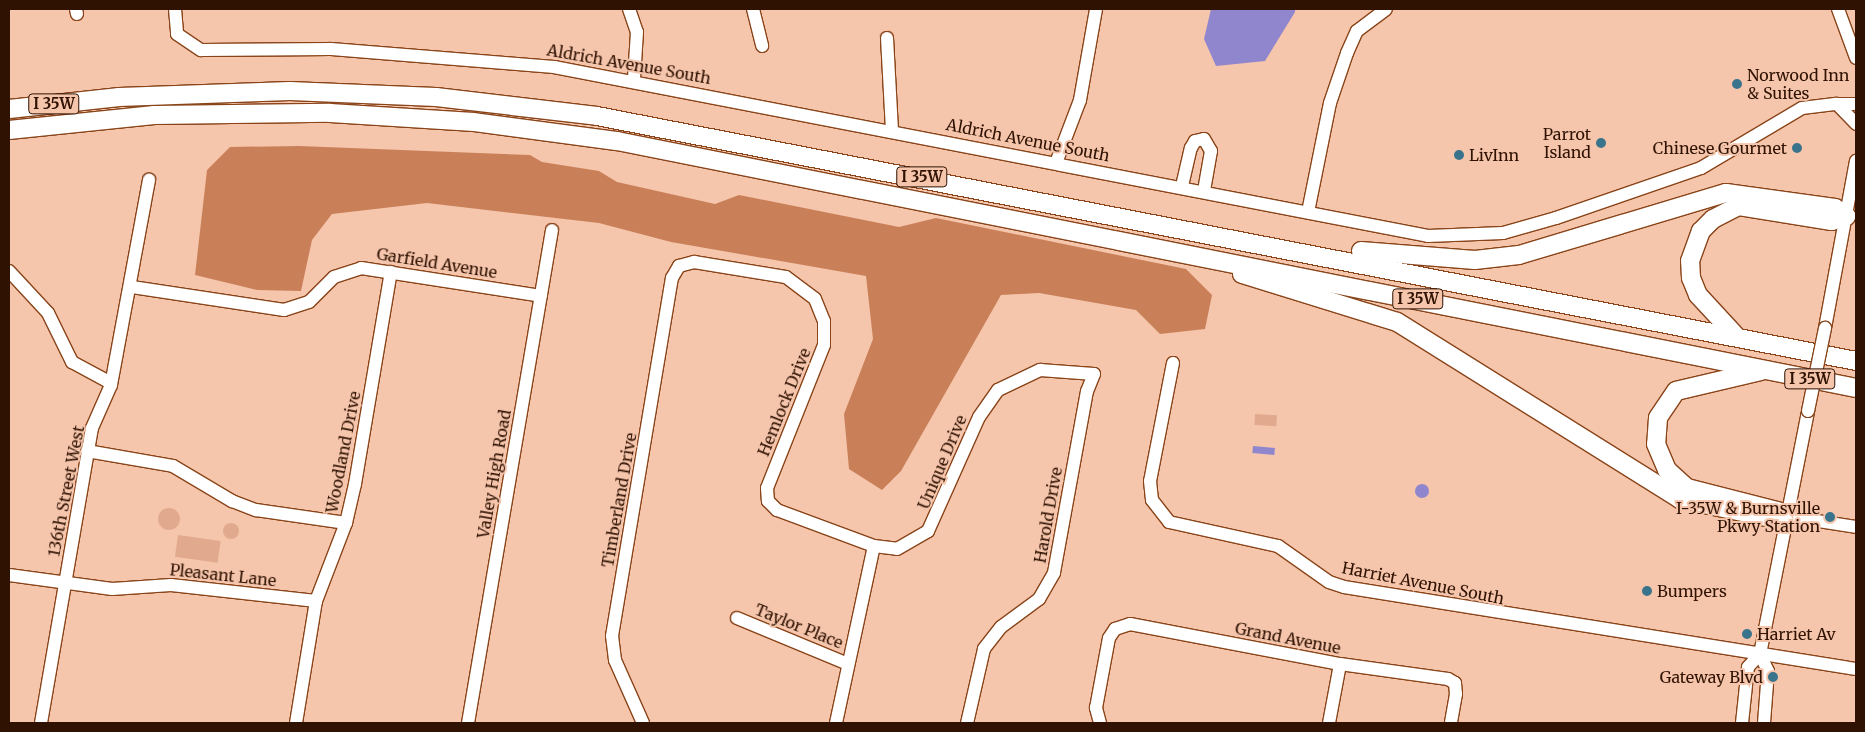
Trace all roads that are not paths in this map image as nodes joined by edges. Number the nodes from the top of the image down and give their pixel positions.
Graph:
1 (175, 9) edge
2 (629, 9) edge
3 (754, 9) edge
4 (1096, 9) edge
5 (1838, 9) edge
6 (1377, 11) edge
7 (887, 38) dead end
8 (762, 46) dead end
9 (1856, 58) edge
10 (634, 79) junction
11 (1837, 104) junction
12 (1856, 104) edge
13 (9, 109) edge
14 (1856, 124) edge
15 (9, 130) edge
16 (892, 130) junction
17 (1856, 161) edge
18 (1056, 163) junction
19 (149, 179) dead end
20 (1182, 186) junction
21 (1204, 190) junction
22 (1308, 212) junction
23 (1851, 217) edge
24 (552, 230) dead end
25 (1225, 235) junction
26 (1191, 252) junction
27 (9, 271) edge
28 (391, 272) junction
29 (672, 278) joint
30 (132, 287) junction
31 (541, 296) junction
32 (1736, 336) junction
33 (1856, 361) edge
34 (1173, 363) dead end
35 (1764, 370) junction
36 (1094, 374) joint
37 (111, 383) junction
38 (1856, 388) edge
39 (87, 451) junction
40 (1786, 516) junction
41 (346, 523) junction
42 (1856, 527) edge
43 (874, 546) junction
44 (9, 575) edge
45 (65, 584) junction
46 (316, 601) junction
47 (737, 618) dead end
48 (1760, 654) junction
49 (848, 664) junction
50 (1340, 664) junction
51 (1856, 670) edge
52 (41, 723) edge
53 (296, 723) edge
54 (468, 723) edge
55 (642, 723) edge
56 (836, 723) edge
57 (968, 723) edge
58 (1100, 723) edge
59 (1329, 723) edge
60 (1451, 723) edge
61 (1742, 723) edge
62 (1764, 723) edge

1 - 10 street, Aldrich Avenue South
2 - 10 street
3 - 8 street
4 - 18 street
5 - 9 street
6 - 22 street
7 - 16 street
10 - 16 street, Aldrich Avenue South
11 - 12 street, Aldrich Avenue South
11 - 14 street
11 - 22 street, Aldrich Avenue South
13 - 25 highway, I 35W
15 - 26 highway, I 35W
16 - 18 street, Aldrich Avenue South
17 - 23 street
18 - 20 street, Aldrich Avenue South
19 - 30 street, 136th Street West
20 - 21 street, Aldrich Avenue South
20 - 21 street
21 - 22 street, Aldrich Avenue South
23 - 25 highway
23 - 32 highway
23 - 40 street, bridge
24 - 31 street, Valley High Road
25 - 32 highway, I 35W
26 - 35 highway, I 35W
26 - 40 highway
27 - 37 street
28 - 30 street, Garfield Avenue
28 - 31 street, Garfield Avenue
28 - 41 street, Woodland Drive
29 - 43 street, Hemlock Drive
29 - 55 street, Timberland Drive
30 - 37 street, 136th Street West
31 - 54 street, Valley High Road
32 - 33 highway, I 35W
34 - 48 street, Harriet Avenue South
35 - 38 highway, I 35W
35 - 40 highway
36 - 43 street, Unique Drive
36 - 57 street, Harold Drive
37 - 39 street, 136th Street West
39 - 41 street
39 - 45 street, 136th Street West
40 - 42 street
40 - 48 street
41 - 46 street, Woodland Drive
43 - 49 street
44 - 45 street, Pleasant Lane
45 - 46 street, Pleasant Lane
45 - 52 street, 136th Street West
46 - 53 street, Woodland Drive
47 - 49 street, Taylor Place
48 - 51 street, Harriet Avenue South
48 - 61 street
48 - 62 street
49 - 56 street
50 - 58 street, Grand Avenue
50 - 59 street
50 - 60 street, Grand Avenue

